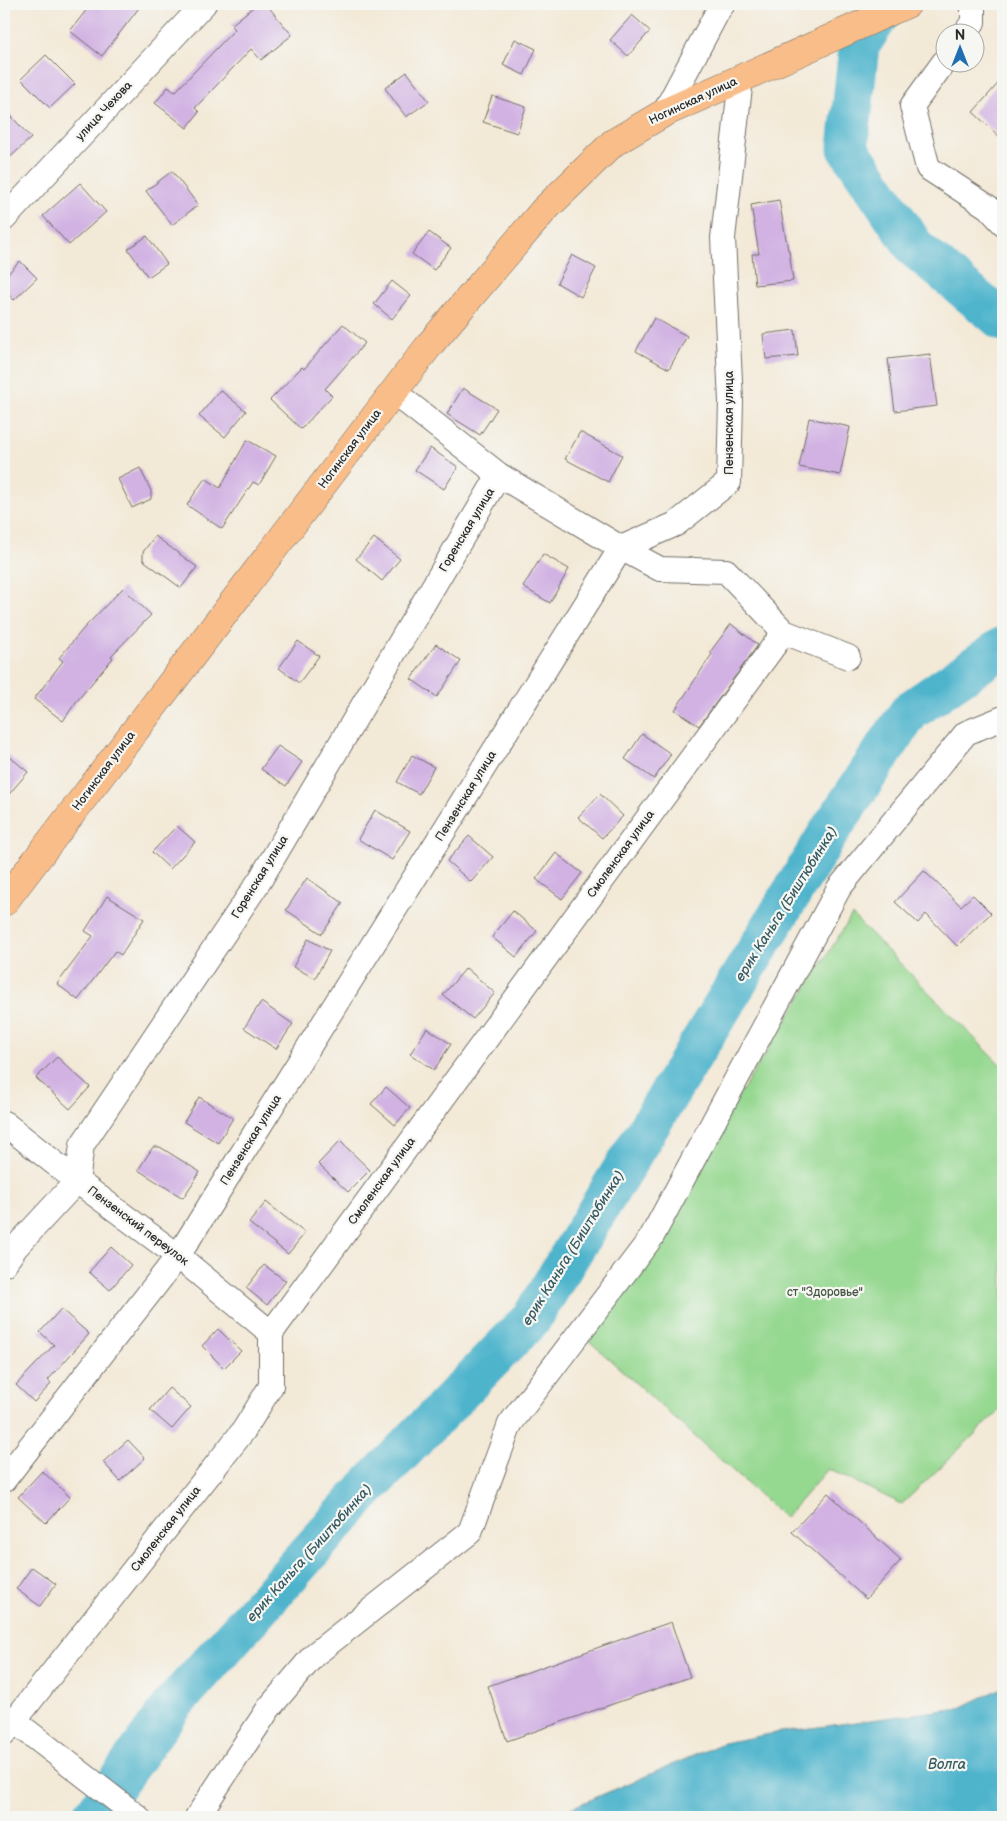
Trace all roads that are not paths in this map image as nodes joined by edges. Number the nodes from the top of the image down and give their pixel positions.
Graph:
1 (204, 4) edge
2 (907, 4) edge
3 (973, 4) edge
4 (718, 5) edge
5 (973, 22) edge
6 (937, 72) edge
7 (751, 73) junction
8 (664, 112) junction
9 (4, 219) edge
10 (1003, 223) edge
11 (394, 392) junction
12 (499, 475) junction
13 (621, 548) junction
14 (784, 632) junction
15 (848, 657) dead end
16 (1003, 718) edge
17 (4, 902) edge
18 (4, 1123) edge
19 (77, 1181) junction
20 (178, 1256) junction
21 (4, 1264) edge
22 (270, 1333) junction
23 (4, 1480) edge
24 (9, 1727) edge
25 (138, 1817) edge
26 (197, 1817) edge

1 - 9 street, улица Чехова
2 - 7 main road, Ногинская улица
3 - 5 street
4 - 8 street
6 - 10 street
7 - 8 main road, Ногинская улица
7 - 13 street, Пензенская улица
8 - 11 main road, Ногинская улица
11 - 12 street
11 - 17 main road, Ногинская улица
12 - 13 street
12 - 19 street, Горенская улица
13 - 14 street
13 - 20 street, Пензенская улица
14 - 15 street
14 - 22 street, Смоленская улица
16 - 26 street
18 - 19 street, Пензенский переулок
19 - 20 street, Пензенский переулок
19 - 21 street
20 - 22 street, Пензенский переулок
20 - 23 street, Пензенская улица
22 - 24 street, Смоленская улица
24 - 25 street

